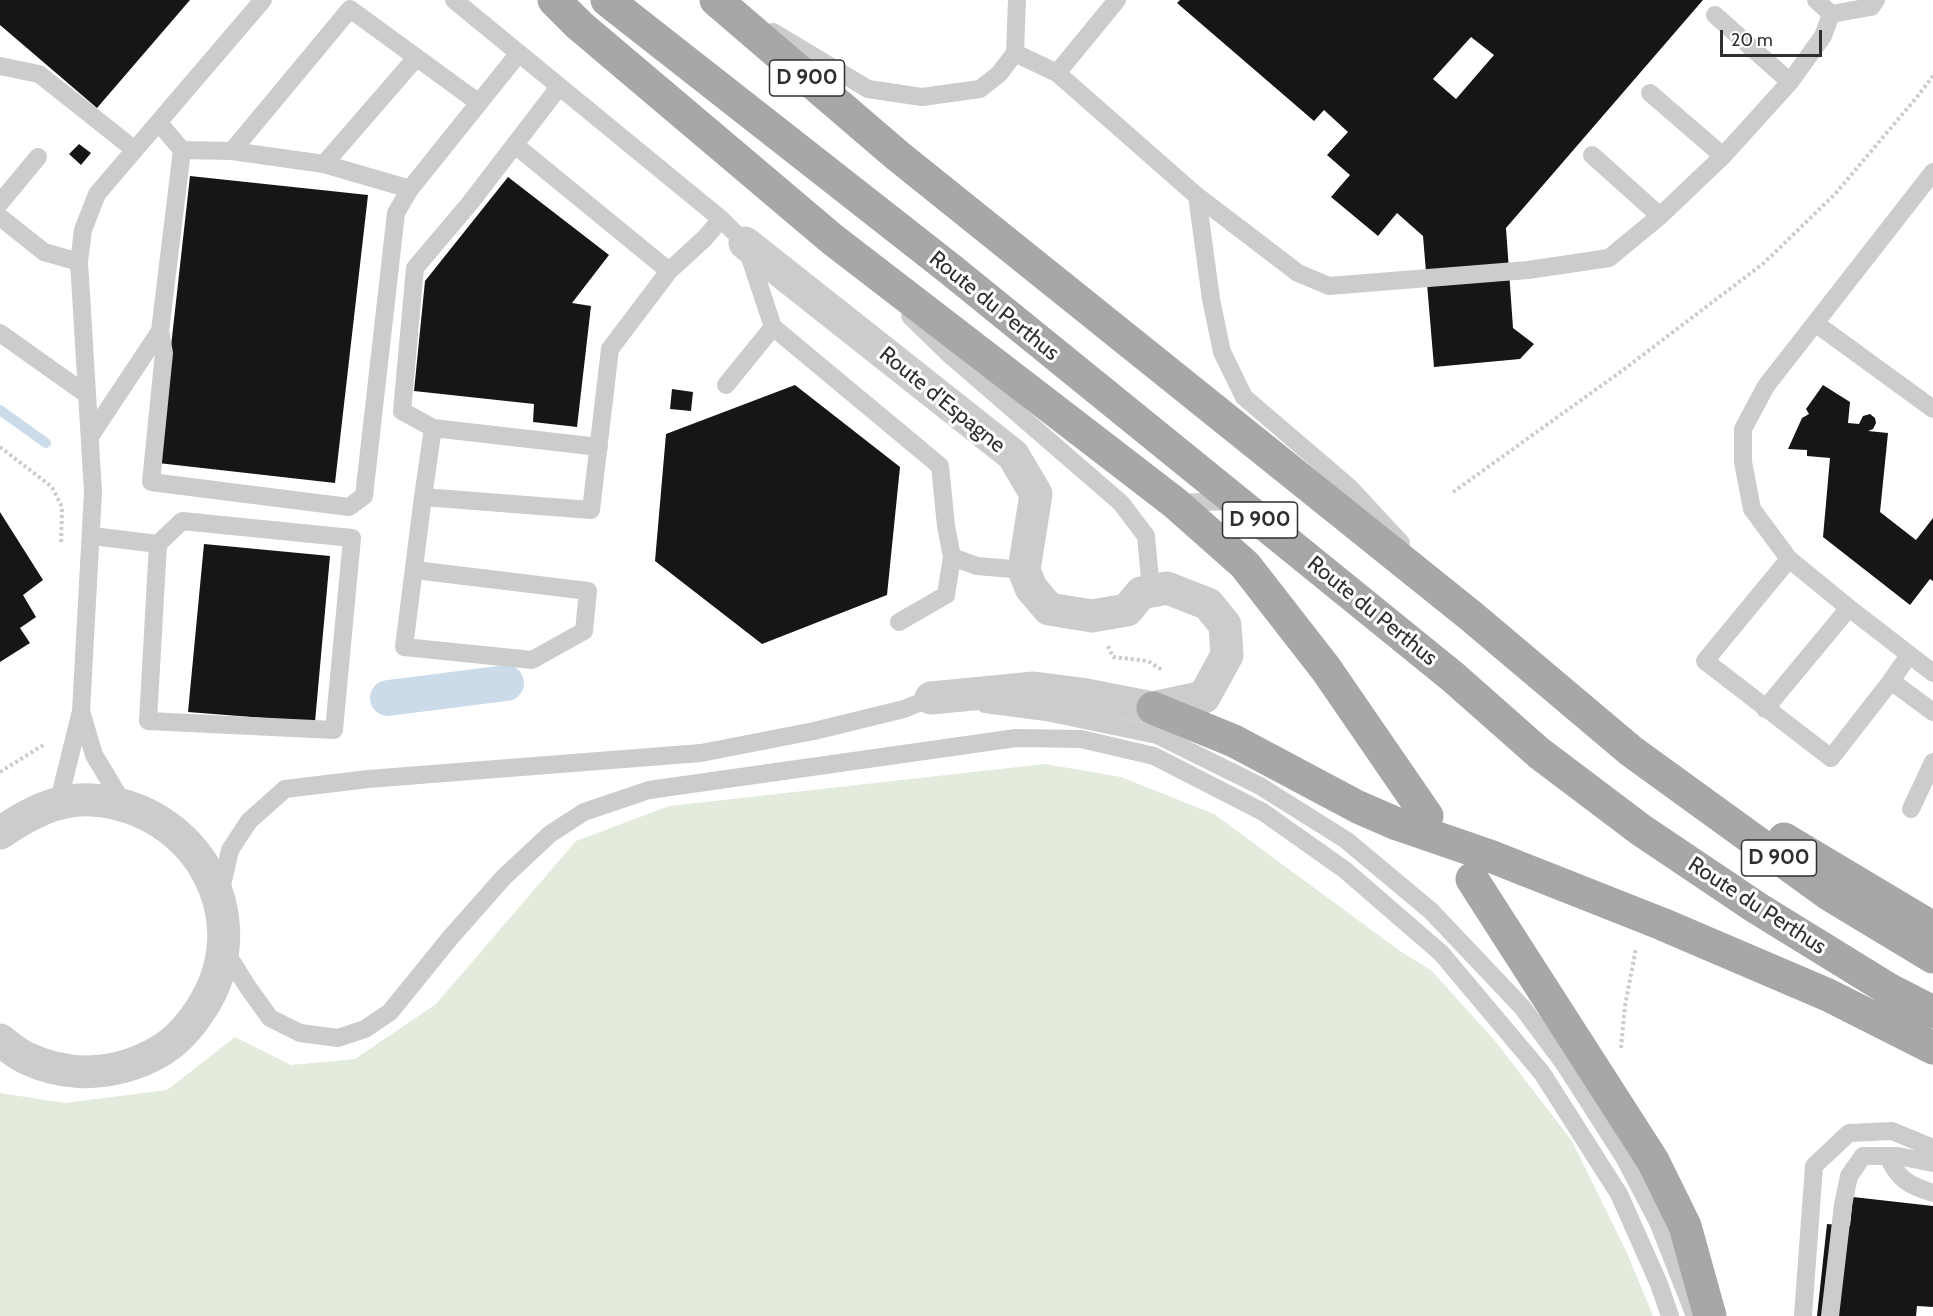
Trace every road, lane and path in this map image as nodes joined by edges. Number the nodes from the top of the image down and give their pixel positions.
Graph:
1 (263, 0) edge
2 (454, 0) edge
3 (554, 0) edge
4 (607, 0) edge
5 (718, 0) edge
6 (1017, 0) edge
7 (1117, 0) edge
8 (1816, 0) edge
9 (1876, 0) edge
10 (1832, 14) junction
11 (1715, 15) dead end
12 (519, 53) junction
13 (1015, 53) junction
14 (416, 58) junction
15 (0, 66) edge
16 (1057, 73) junction
17 (1933, 76) edge
18 (1790, 82) junction
19 (560, 87) junction
20 (1650, 93) dead end
21 (478, 103) junction
22 (159, 123) junction
23 (515, 145) junction
24 (135, 150) junction
25 (182, 150) junction
26 (232, 151) junction
27 (1592, 155) dead end
28 (1723, 156) junction
29 (38, 157) dead end
30 (324, 164) junction
31 (1933, 172) edge
32 (410, 189) junction
33 (1197, 196) junction
34 (0, 203) edge
35 (1660, 216) junction
36 (0, 217) edge
37 (721, 219) junction
38 (832, 239) junction
39 (745, 243) junction
40 (79, 262) junction
41 (669, 271) junction
42 (1815, 322) junction
43 (773, 327) junction
44 (160, 331) junction
45 (0, 333) edge
46 (726, 385) dead end
47 (86, 394) junction
48 (1933, 410) edge
49 (433, 428) junction
50 (91, 435) junction
51 (0, 447) edge
52 (599, 447) junction
53 (1453, 492) dead end
54 (423, 497) junction
55 (1235, 501) junction
56 (1175, 503) junction
57 (92, 536) junction
58 (158, 544) junction
59 (61, 553) dead end
60 (952, 557) junction
61 (1789, 559) junction
62 (416, 570) junction
63 (1024, 570) junction
64 (1141, 593) junction
65 (1849, 608) junction
66 (1470, 616) junction
67 (899, 622) dead end
68 (1909, 655) junction
69 (1933, 673) edge
70 (1891, 681) junction
71 (931, 698) junction
72 (1153, 708) junction
73 (1765, 709) junction
74 (81, 711) junction
75 (1933, 712) edge
76 (48, 742) dead end
77 (1631, 752) junction
78 (1933, 762) edge
79 (0, 772) edge
80 (57, 804) junction
81 (124, 805) junction
82 (1911, 809) dead end
83 (14, 814) edge
84 (1427, 816) dead end
85 (0, 833) edge
86 (1472, 879) dead end
87 (219, 898) junction
88 (1933, 928) edge
89 (224, 949) junction
90 (1933, 957) edge
91 (1933, 1012) edge
92 (1933, 1048) edge
93 (8, 1053) edge
94 (1933, 1148) edge
95 (1888, 1156) junction
96 (1933, 1163) edge
97 (1933, 1193) edge
98 (1670, 1316) edge
99 (1695, 1316) edge
100 (1710, 1316) edge
101 (1803, 1316) edge
102 (1830, 1316) edge

1 - 22 lane
2 - 12 lane
3 - 38 main road
4 - 55 main road, Route du Perthus / D 900
5 - 13 lane
5 - 66 main road, D 900
6 - 13 lane
7 - 16 lane
8 - 10 lane
9 - 10 lane
10 - 18 lane
11 - 18 lane
12 - 19 lane
12 - 21 lane
13 - 16 lane
14 - 21 lane
14 - 26 lane
14 - 30 lane
15 - 24 lane
16 - 33 lane
17 - 53 path
18 - 28 lane
19 - 23 lane
19 - 37 lane
20 - 28 lane
21 - 32 lane
22 - 24 lane
22 - 25 lane
23 - 41 lane
23 - 49 lane
24 - 40 lane
25 - 26 lane
25 - 44 lane
26 - 30 lane
27 - 35 lane
28 - 35 lane
29 - 34 lane
30 - 32 lane
31 - 42 lane
32 - 44 lane
33 - 35 lane
33 - 66 lane
36 - 40 lane
37 - 39 lane
37 - 41 lane
38 - 56 main road
38 - 64 lane
39 - 43 lane
39 - 63 street, Route d'Espagne
40 - 47 lane
41 - 52 lane
42 - 48 lane
42 - 61 lane
43 - 46 lane
43 - 60 lane
44 - 50 lane
45 - 47 lane
47 - 50 lane
49 - 52 lane
49 - 54 lane
50 - 57 lane
51 - 59 path
52 - 54 lane
54 - 62 lane
55 - 56 lane
55 - 91 main road, Route du Perthus / D 900
56 - 84 main road
57 - 58 lane
57 - 74 lane
58 - 58 lane
60 - 63 lane
60 - 67 lane
61 - 65 lane
61 - 73 lane
62 - 62 lane
63 - 64 street
64 - 72 street
65 - 68 lane
65 - 73 lane
66 - 77 main road, D 900
68 - 69 lane
68 - 70 lane
70 - 73 lane
70 - 75 lane
71 - 72 street
71 - 87 lane
71 - 99 lane
72 - 92 main road
74 - 80 lane
74 - 81 lane
76 - 79 path
77 - 88 main road
77 - 90 main road, D 900
78 - 82 lane
80 - 81 street
80 - 83 street
81 - 87 street
83 - 85 street
86 - 100 main road
87 - 89 street
89 - 93 street
89 - 98 lane
94 - 101 lane
95 - 96 lane
95 - 97 lane
95 - 102 lane

